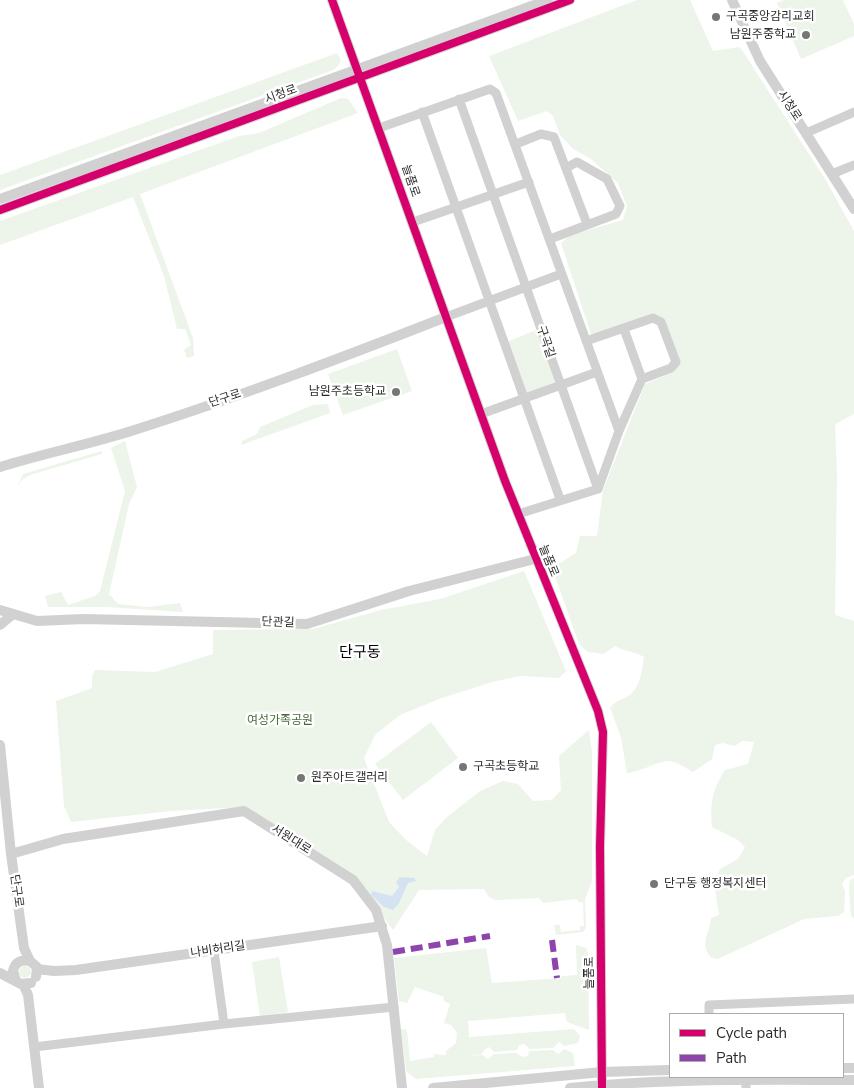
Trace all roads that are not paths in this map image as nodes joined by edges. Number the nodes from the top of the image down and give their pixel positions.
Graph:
1 (332, 0) edge
2 (548, 0) edge
3 (570, 0) edge
4 (732, 0) edge
5 (360, 73) junction
6 (459, 100) junction
7 (422, 112) junction
8 (854, 112) edge
9 (379, 128) junction
10 (806, 133) junction
11 (516, 144) junction
12 (854, 165) edge
13 (566, 168) junction
14 (832, 174) junction
15 (529, 182) junction
16 (492, 194) junction
17 (0, 199) edge
18 (456, 207) junction
19 (854, 209) edge
20 (0, 210) edge
21 (413, 222) junction
22 (587, 224) junction
23 (550, 239) junction
24 (561, 274) junction
25 (526, 287) junction
26 (488, 301) junction
27 (446, 317) junction
28 (624, 329) junction
29 (586, 341) junction
30 (597, 372) junction
31 (642, 379) junction
32 (560, 386) junction
33 (524, 398) junction
34 (481, 414) junction
35 (619, 432) junction
36 (0, 467) edge
37 (598, 489) junction
38 (560, 499) junction
39 (518, 514) junction
40 (535, 560) junction
41 (0, 610) edge
42 (12, 615) junction
43 (0, 625) edge
44 (0, 745) edge
45 (11, 854) junction
46 (382, 926) junction
47 (214, 951) junction
48 (26, 961) junction
49 (0, 974) edge
50 (26, 978) junction
51 (854, 999) edge
52 (394, 1007) junction
53 (709, 1013) edge
54 (224, 1024) junction
55 (34, 1047) junction
56 (669, 1070) edge
57 (602, 1072) junction
58 (854, 1080) edge
59 (746, 1084) edge
60 (602, 1086) edge
61 (39, 1088) edge
62 (402, 1088) edge
63 (433, 1088) edge
64 (570, 1088) edge

1 - 5 street, 늘품로
2 - 5 street, 시청로
3 - 5 street, 시청로
4 - 10 street, 시청로
5 - 9 street, 늘품로
5 - 17 street, 시청로
5 - 20 street, 시청로
6 - 7 street
6 - 11 street
6 - 16 street, 구곡길
7 - 9 street
7 - 18 street
8 - 10 street
9 - 21 street, 늘품로
10 - 14 street, 시청로
11 - 13 street
11 - 15 street
12 - 14 street
13 - 22 street
13 - 22 street
14 - 19 street, 시청로
15 - 16 street
15 - 23 street
16 - 18 street
16 - 25 street, 구곡길
18 - 21 street
18 - 26 street
21 - 27 street, 늘품로
22 - 23 street
23 - 24 street
24 - 25 street
24 - 29 street
25 - 26 street
25 - 32 street, 구곡길
26 - 27 street
26 - 33 street
27 - 34 street, 늘품로
27 - 36 street, 단구로
28 - 29 street
28 - 31 street
28 - 31 street
29 - 30 street
30 - 32 street
30 - 35 street
31 - 35 street
32 - 33 street
32 - 37 street, 구곡길
33 - 34 street
33 - 38 street
34 - 39 street, 늘품로
35 - 37 street
37 - 38 street
38 - 39 street
39 - 40 street, 늘품로
40 - 42 street, 단관길
40 - 57 street, 늘품로
41 - 42 street, 단관길
42 - 43 street
44 - 45 street, 단구로
45 - 46 street, 서원대로
45 - 48 street, 단구로
46 - 47 street, 나비허리길
46 - 52 street, 서원대로
47 - 50 street, 나비허리길
47 - 54 street
48 - 50 street, 단구로
48 - 50 street
49 - 50 street
50 - 55 street, 단구로
51 - 53 street
52 - 54 street
52 - 62 street, 서원대로
54 - 55 street
55 - 61 street
56 - 57 street
57 - 60 street, 늘품로
57 - 63 street
58 - 59 street
59 - 60 street
60 - 64 street

